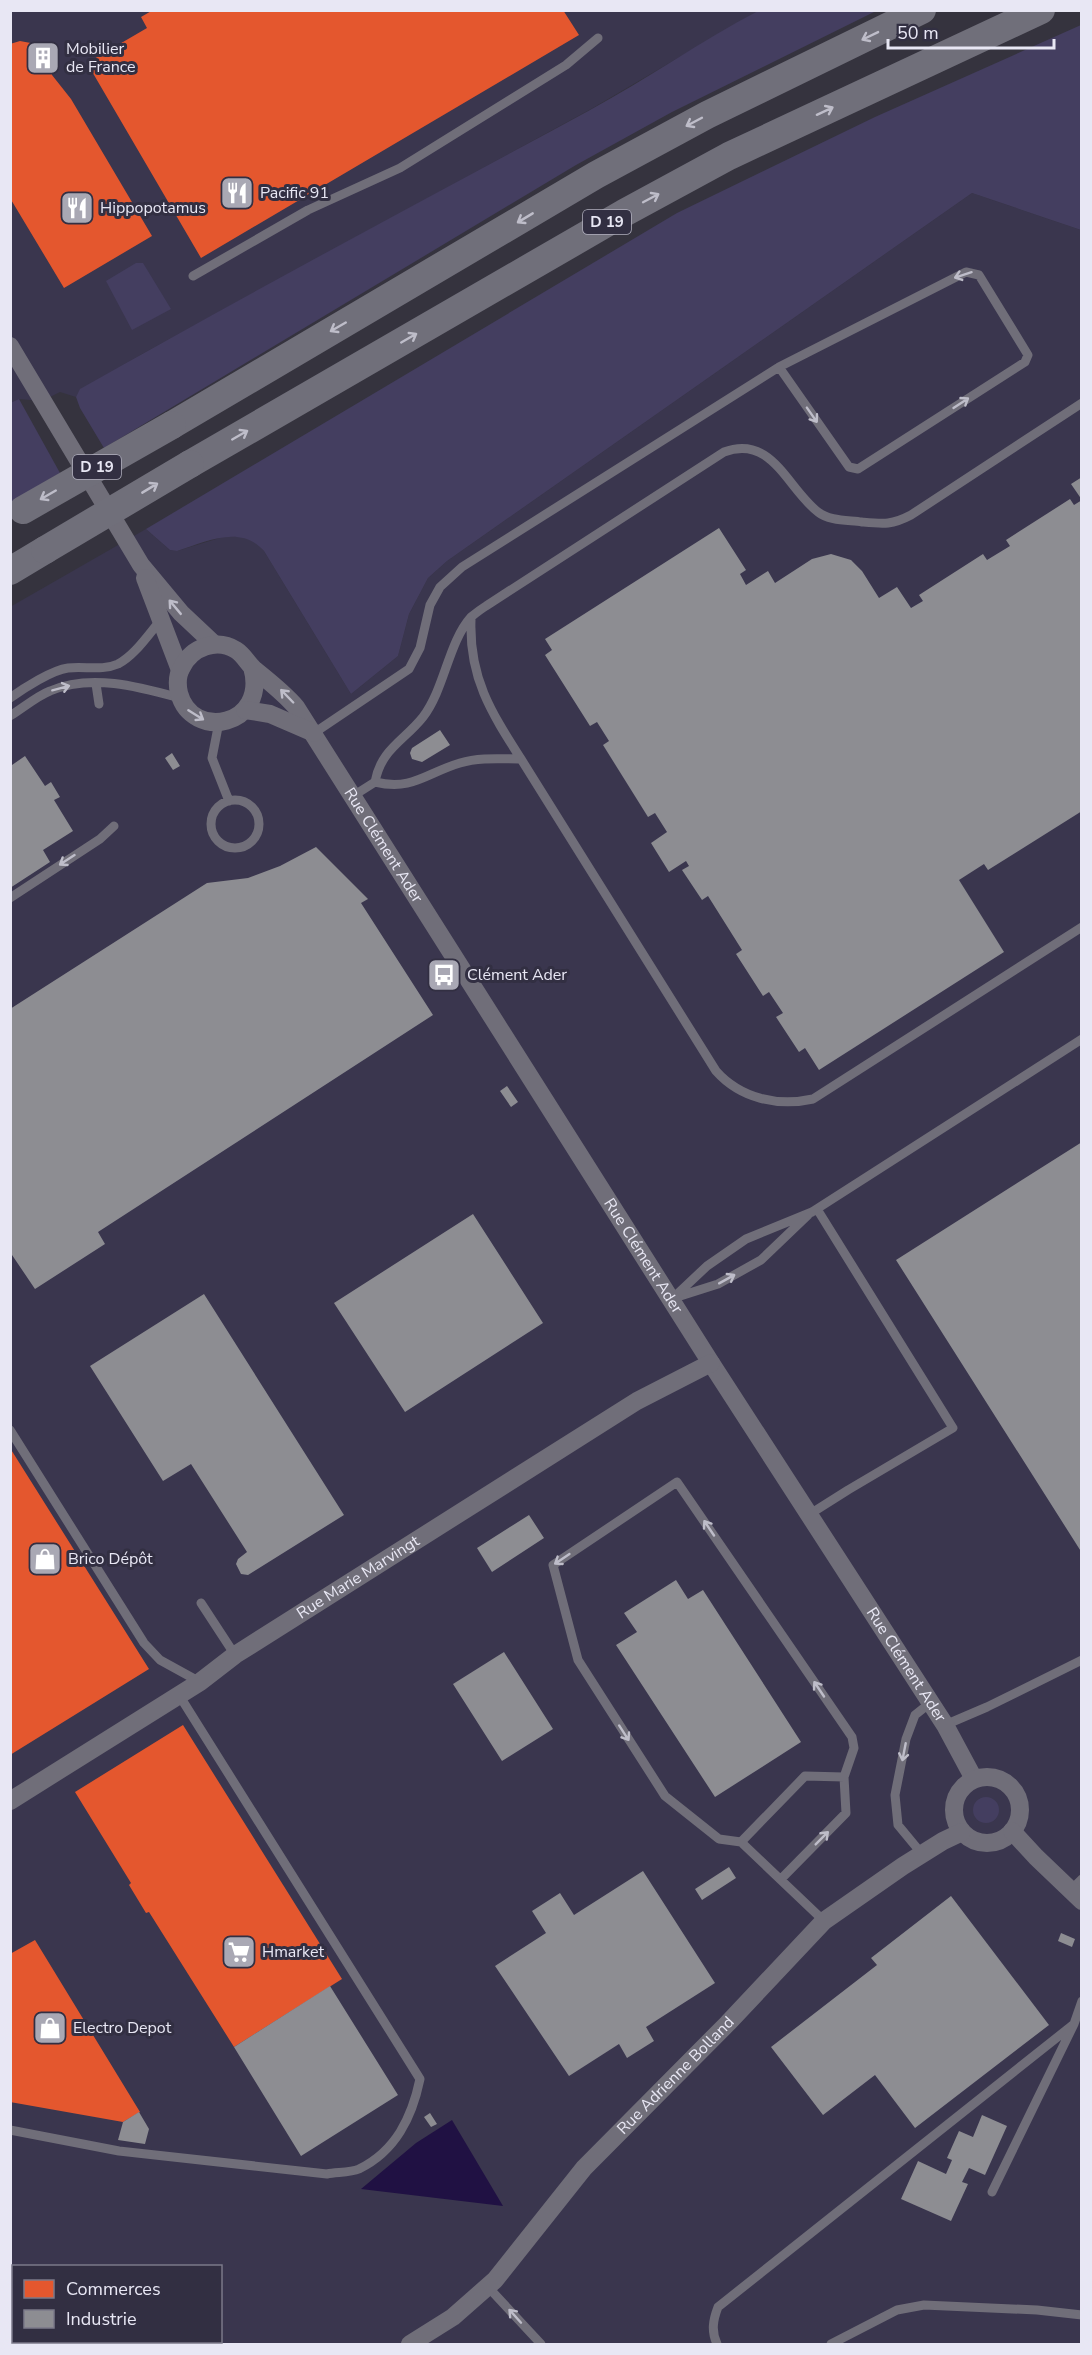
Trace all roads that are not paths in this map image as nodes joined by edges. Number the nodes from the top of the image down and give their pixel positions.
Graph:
1 (922, 10) edge
2 (1041, 10) edge
3 (598, 38) dead end
4 (193, 276) dead end
5 (10, 346) edge
6 (779, 367) junction
7 (1082, 403) edge
8 (17, 513) edge
9 (141, 565) junction
10 (10, 571) edge
11 (471, 618) junction
12 (160, 621) junction
13 (214, 644) junction
14 (252, 667) junction
15 (180, 670) junction
16 (96, 684) junction
17 (25, 688) junction
18 (10, 698) edge
19 (180, 698) junction
20 (32, 703) junction
21 (99, 704) dead end
22 (245, 710) junction
23 (10, 716) edge
24 (219, 722) junction
25 (314, 733) junction
26 (521, 759) junction
27 (375, 782) junction
28 (353, 796) junction
29 (229, 801) junction
30 (114, 825) dead end
31 (10, 898) edge
32 (1082, 927) edge
33 (1082, 1039) edge
34 (815, 1210) junction
35 (672, 1299) junction
36 (711, 1363) junction
37 (10, 1430) edge
38 (810, 1514) junction
39 (201, 1603) dead end
40 (235, 1655) junction
41 (1082, 1660) edge
42 (200, 1682) junction
43 (178, 1695) junction
44 (930, 1703) junction
45 (945, 1725) junction
46 (844, 1778) junction
47 (974, 1779) junction
48 (10, 1801) edge
49 (1012, 1831) junction
50 (962, 1832) junction
51 (741, 1842) junction
52 (922, 1854) junction
53 (781, 1879) junction
54 (1078, 1890) edge
55 (824, 1921) junction
56 (1082, 2001) edge
57 (1074, 2024) junction
58 (10, 2130) edge
59 (992, 2192) dead end
60 (488, 2287) junction
61 (1082, 2315) edge
62 (410, 2344) edge
63 (541, 2344) edge
64 (717, 2344) edge
65 (831, 2344) edge

1 -> 8 main road, D 19, bridge
10 -> 2 main road, D 19, bridge
3 - 4 lane
5 - 9 street, Rue Clément Ader
6 -> 6 lane
6 - 25 lane
7 - 11 lane
9 - 12 street, Rue Clément Ader
13 -> 9 street, Rue Clément Ader
11 - 26 lane
11 - 27 lane
12 - 15 street, Rue Clément Ader
12 - 17 lane
13 - 14 street, Rue Clément Ader
13 - 15 street
14 - 22 street
25 -> 14 street, Rue Clément Ader
15 - 19 street, Rue Clément Ader
16 - 19 lane
20 -> 16 lane
16 - 21 lane
17 - 18 lane
17 - 20 lane
19 -> 24 street
20 - 23 lane
22 - 24 street
22 - 25 street
24 - 29 lane
25 - 28 street, Rue Clément Ader
26 - 27 lane
26 - 32 lane
27 - 28 lane
28 - 35 street, Rue Clément Ader
29 - 29 lane
30 -> 31 lane
33 - 34 lane
34 - 35 lane
35 -> 34 lane
34 - 38 lane
35 - 36 street, Rue Clément Ader
36 - 38 street, Rue Clément Ader
36 - 40 street, Rue Marie Marvingt
37 - 42 lane
38 - 44 street, Rue Clément Ader
39 - 40 lane
40 - 42 street, Rue Marie Marvingt
41 - 45 lane
42 - 43 street, Rue Marie Marvingt
43 - 48 street, Rue Marie Marvingt
43 - 58 lane
44 - 45 street, Rue Clément Ader
44 -> 52 lane
45 - 47 street, Rue Clément Ader
46 - 51 lane
46 -> 51 lane
53 -> 46 lane
47 - 49 street
47 - 50 street
49 - 50 street
49 - 54 street
50 - 52 street, Rue Adrienne Bolland
51 - 53 lane
52 - 55 street, Rue Adrienne Bolland
53 - 55 lane
55 - 60 street, Rue Adrienne Bolland
56 - 57 lane
57 - 59 lane
57 - 64 lane
60 - 62 street, Rue Adrienne Bolland
63 -> 60 lane
61 - 65 lane

